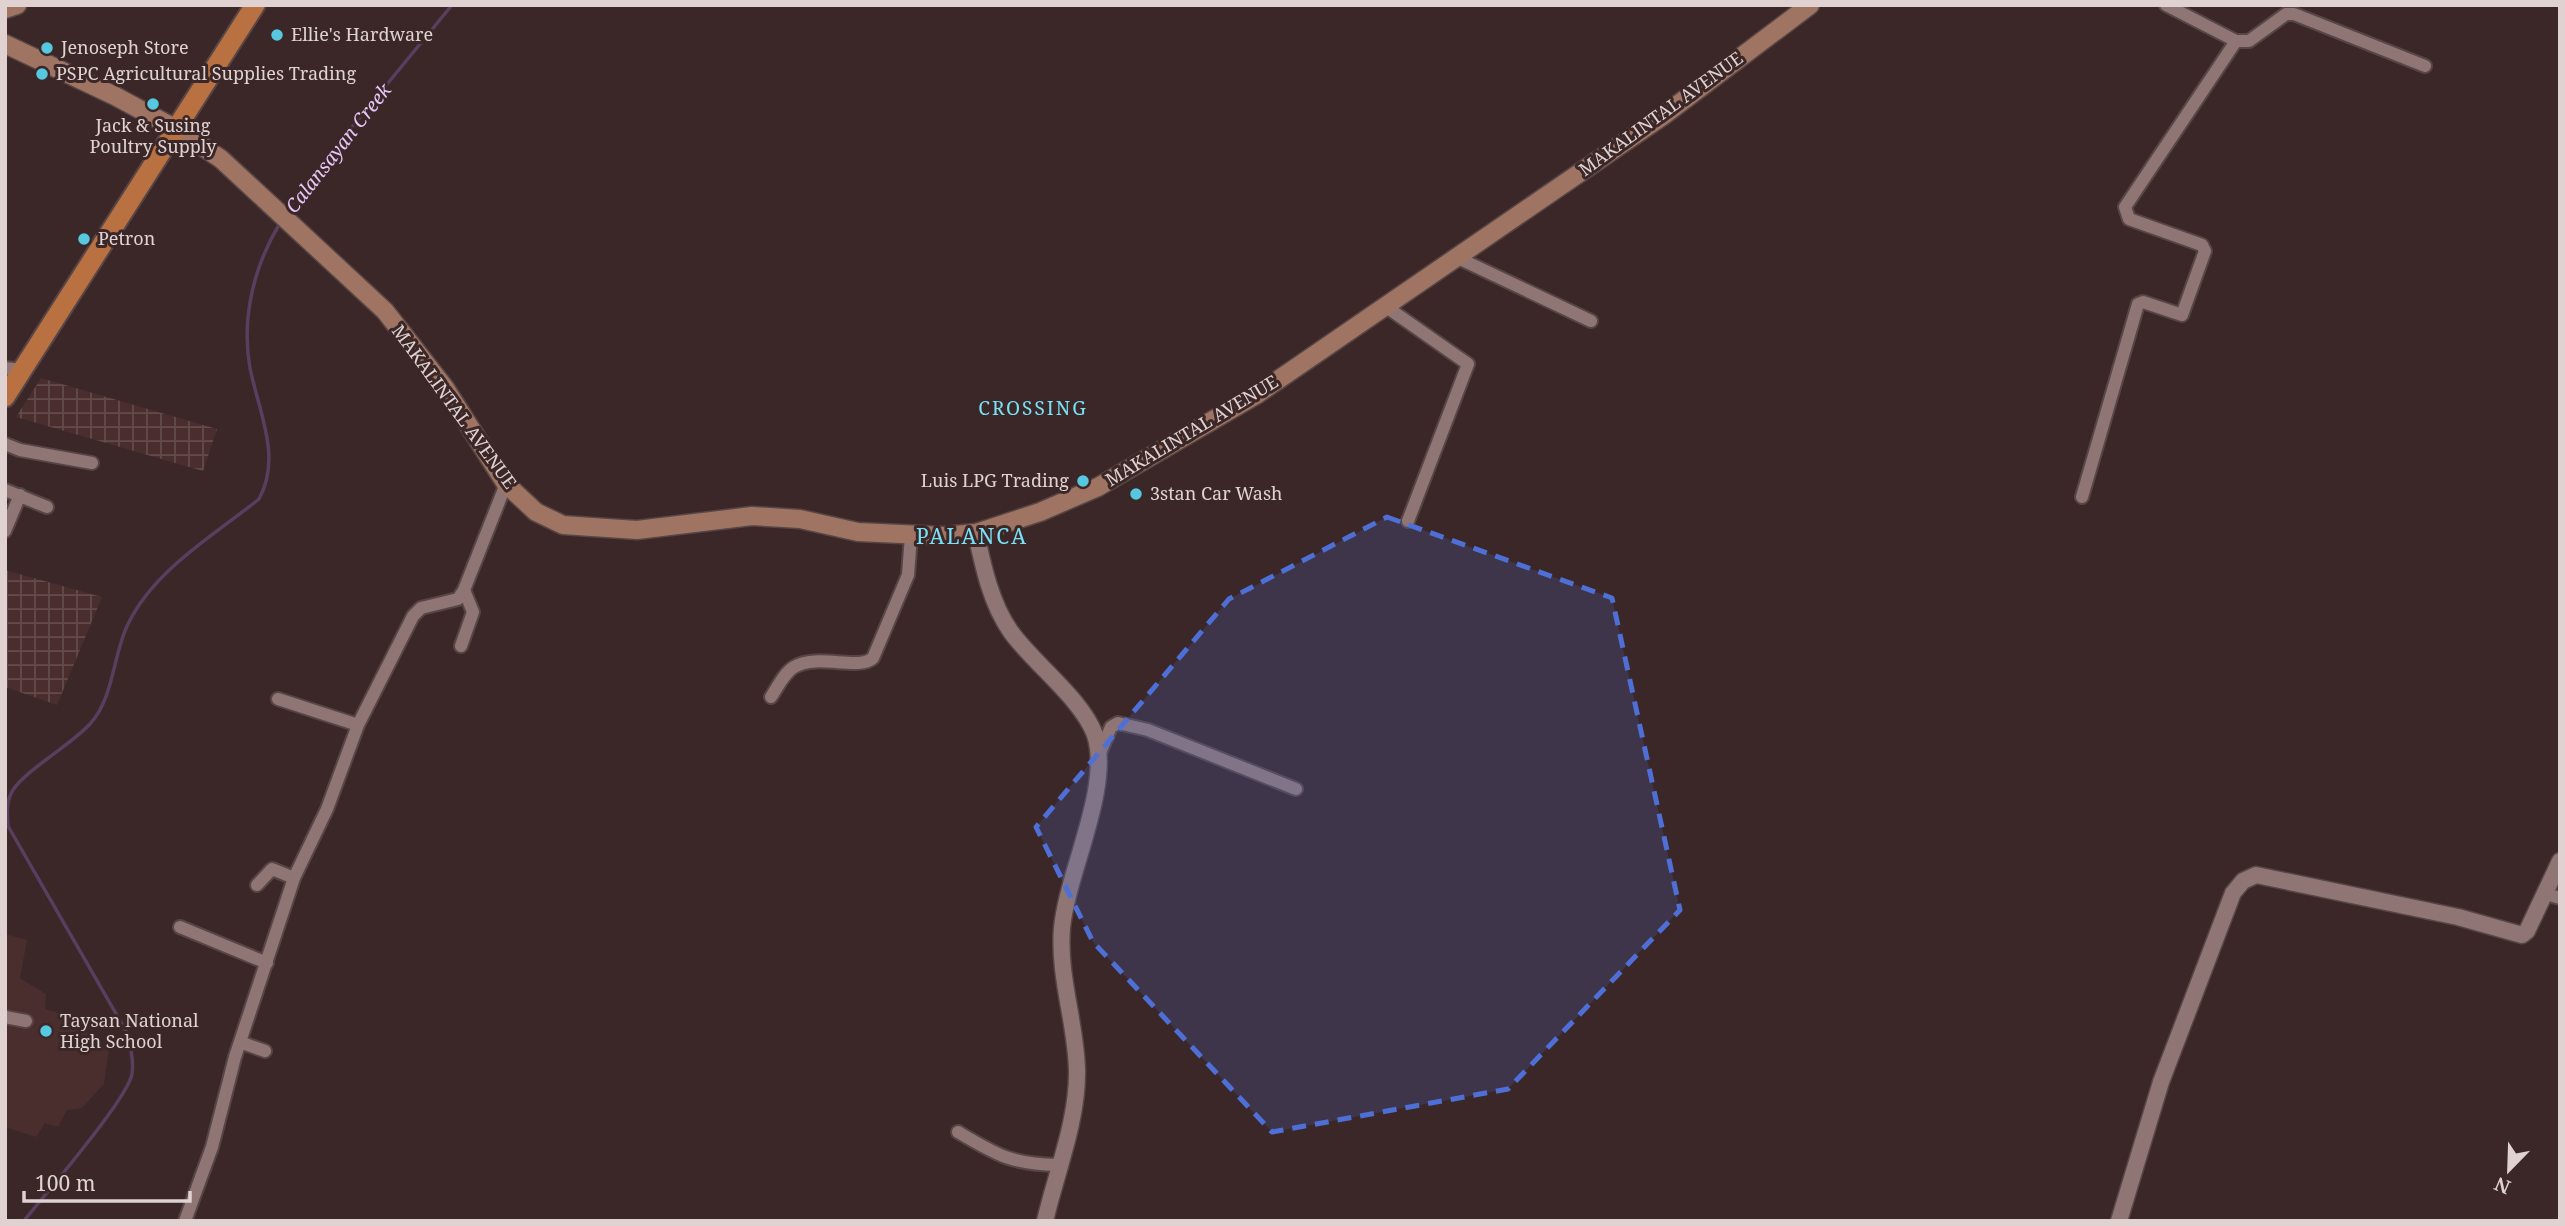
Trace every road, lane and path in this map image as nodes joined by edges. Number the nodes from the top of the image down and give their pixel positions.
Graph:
1 (17, 5) edge
2 (255, 5) edge
3 (1810, 5) edge
4 (2166, 5) edge
5 (5, 9) edge
6 (2236, 41) junction
7 (5, 44) edge
8 (2425, 66) dead end
9 (178, 130) junction
10 (1456, 257) junction
11 (1385, 306) junction
12 (1591, 321) dead end
13 (14, 369) edge
14 (5, 397) edge
15 (5, 444) edge
16 (92, 463) dead end
17 (506, 484) junction
18 (5, 490) edge
19 (20, 495) junction
20 (2082, 496) dead end
21 (47, 507) dead end
22 (1408, 521) dead end
23 (5, 531) edge
24 (976, 533) junction
25 (911, 536) junction
26 (464, 590) junction
27 (461, 646) dead end
28 (771, 697) dead end
29 (278, 699) dead end
30 (358, 725) junction
31 (1098, 755) junction
32 (1296, 789) dead end
33 (2560, 861) edge
34 (294, 878) junction
35 (257, 885) dead end
36 (2553, 896) edge
37 (180, 927) dead end
38 (267, 963) junction
39 (5, 1017) edge
40 (26, 1021) dead end
41 (240, 1042) junction
42 (265, 1051) dead end
43 (958, 1132) dead end
44 (1058, 1166) junction
45 (185, 1221) edge
46 (1045, 1221) edge
47 (2119, 1221) edge

1 - 5 main road
2 - 9 highway
3 - 10 main road, MAKALINTAL AVENUE
4 - 6 street
6 - 8 street
6 - 20 street
7 - 9 main road, MAKALINTAL AVENUE
9 - 13 highway
9 - 17 main road, MAKALINTAL AVENUE
10 - 11 main road, MAKALINTAL AVENUE
10 - 12 street
11 - 22 street
11 - 24 main road, MAKALINTAL AVENUE
13 - 14 highway
15 - 16 street
17 - 25 main road, MAKALINTAL AVENUE
17 - 26 street
18 - 19 street
19 - 21 street
19 - 23 street
24 - 25 main road, MAKALINTAL AVENUE
24 - 31 street
25 - 28 street
26 - 27 street
26 - 30 street
29 - 30 street
30 - 34 street
31 - 32 street
31 - 44 street
33 - 36 street
34 - 35 street
34 - 38 street
36 - 47 street
37 - 38 street
38 - 41 street
39 - 40 street
41 - 42 street
41 - 45 street
43 - 44 street
44 - 46 street

